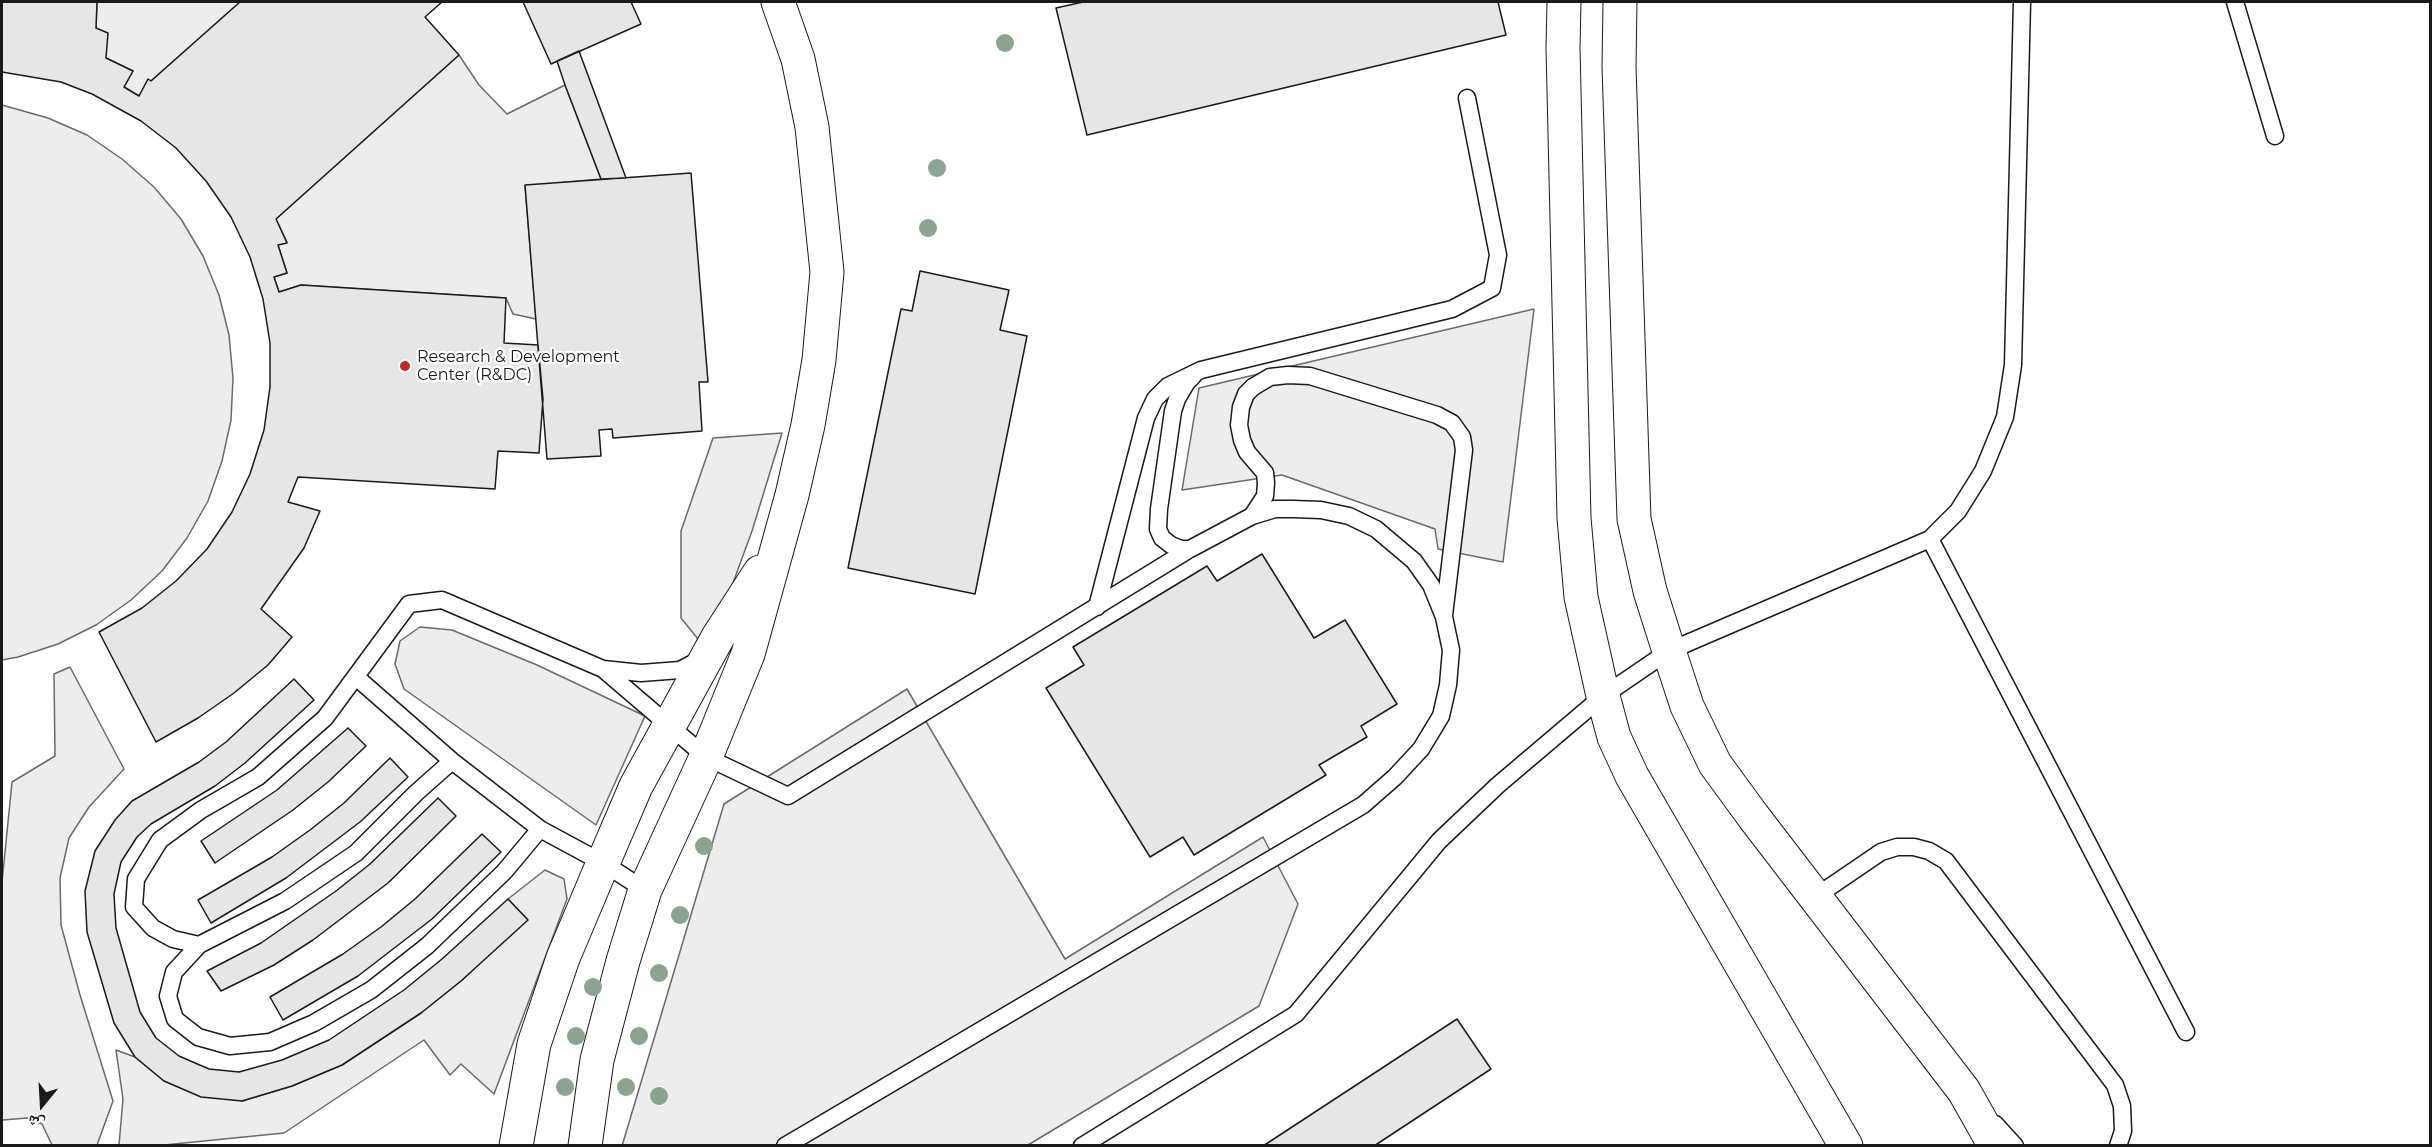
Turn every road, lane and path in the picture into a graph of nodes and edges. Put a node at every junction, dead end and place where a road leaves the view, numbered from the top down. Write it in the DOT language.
graph roads {
  1 [pos="778,2"];
  2 [pos="1564,2"];
  3 [pos="1620,2"];
  4 [pos="2022,2"];
  5 [pos="2235,2"];
  6 [pos="1467,98"];
  7 [pos="2275,136"];
  8 [pos="1201,370"];
  9 [pos="1252,516"];
  10 [pos="1930,539"];
  11 [pos="777,545"];
  12 [pos="1190,549"];
  13 [pos="1097,608"];
  14 [pos="1444,617"];
  15 [pos="1669,651"];
  16 [pos="707,656"];
  17 [pos="603,669"];
  18 [pos="356,677"];
  19 [pos="1603,696"];
  20 [pos="668,726"];
  21 [pos="706,757"];
  22 [pos="453,761"];
  23 [pos="540,829"];
  24 [pos="603,863"];
  25 [pos="645,890"];
  26 [pos="1815,897"];
  27 [pos="199,945"];
  28 [pos="2186,1032"];
  29 [pos="1964,1091"];
  30 [pos="516,1146"];
  31 [pos="585,1146"];
  32 [pos="785,1146"];
  33 [pos="1082,1146"];
  34 [pos="1846,1146"];
  35 [pos="1995,1146"];
  36 [pos="2015,1146"];
  37 [pos="2118,1146"];
  1 -- 11 [label="street"];
  2 -- 19 [label="street"];
  3 -- 15 [label="street"];
  4 -- 10 [label="lane"];
  5 -- 7 [label="lane"];
  6 -- 8 [label="lane"];
  8 -- 12 [label="lane"];
  8 -- 13 [label="lane"];
  9 -- 12 [label="lane"];
  9 -- 14 [label="lane"];
  9 -- 14 [label="lane"];
  10 -- 15 [label="lane"];
  10 -- 28 [label="lane"];
  11 -- 16 [label="street"];
  11 -- 21 [label="street"];
  12 -- 13 [label="lane"];
  13 -- 21 [label="lane"];
  14 -- 32 [label="lane"];
  15 -- 19 [label="lane"];
  15 -- 26 [label="street"];
  16 -- 17 [label="lane"];
  16 -- 20 [label="street"];
  17 -- 18 [label="lane"];
  17 -- 20 [label="lane"];
  18 -- 22 [label="lane"];
  18 -- 27 [label="lane"];
  19 -- 33 [label="lane"];
  19 -- 34 [label="street"];
  20 -- 21 [label="lane"];
  20 -- 24 [label="street"];
  21 -- 25 [label="street"];
  22 -- 23 [label="lane"];
  22 -- 27 [label="lane"];
  23 -- 24 [label="lane"];
  23 -- 27 [label="lane"];
  24 -- 25 [label="lane"];
  24 -- 30 [label="street"];
  25 -- 31 [label="street"];
  26 -- 29 [label="street"];
  26 -- 37 [label="lane"];
  29 -- 35 [label="street"];
  29 -- 36 [label="lane"];
}
